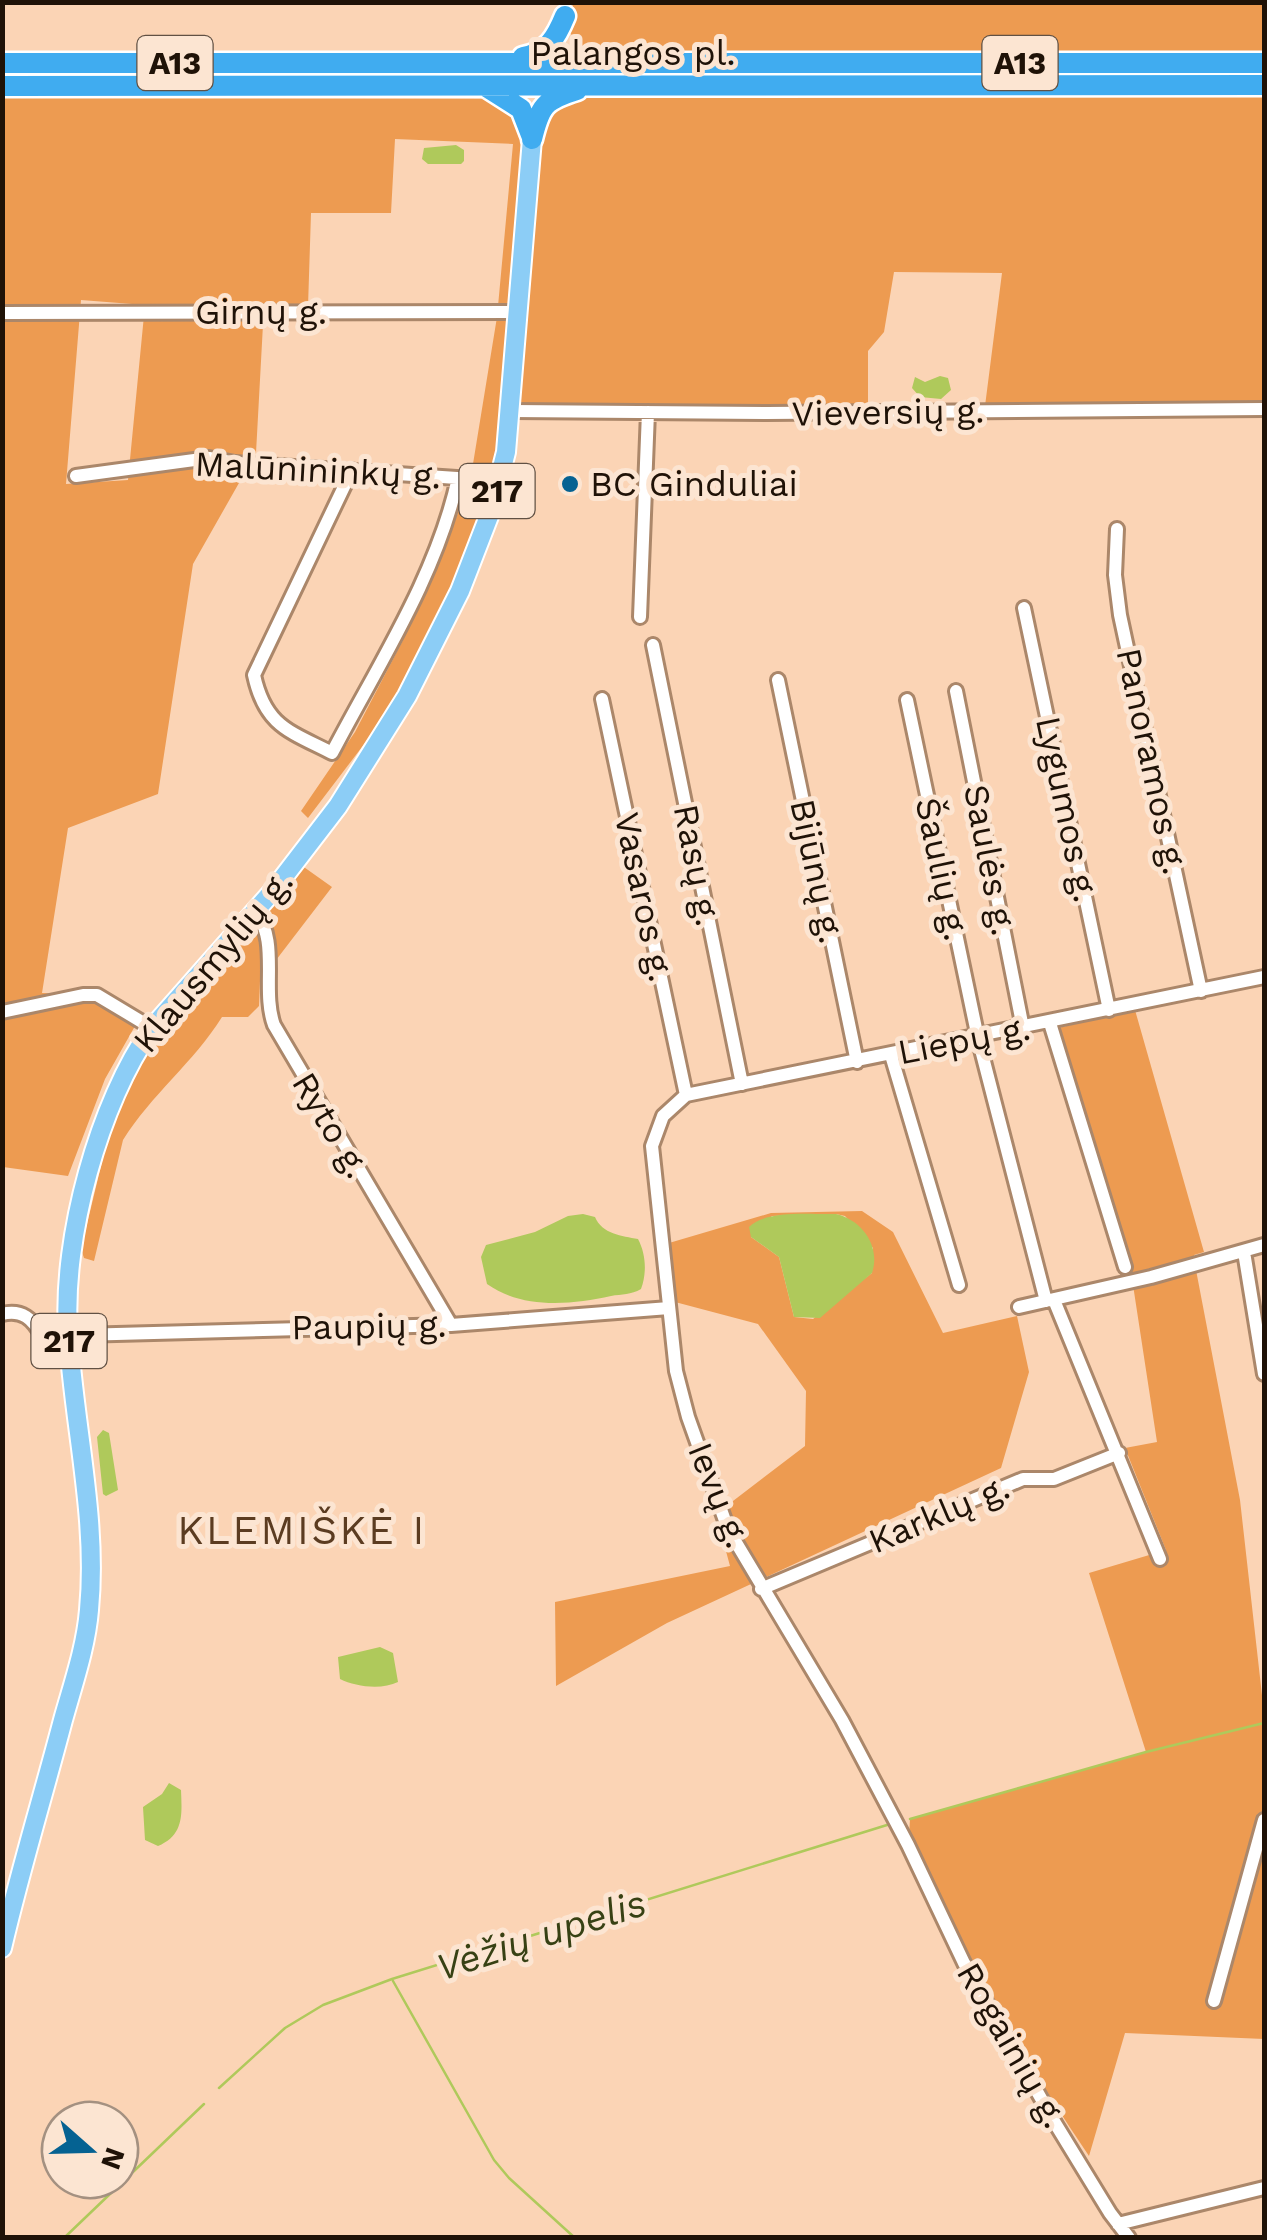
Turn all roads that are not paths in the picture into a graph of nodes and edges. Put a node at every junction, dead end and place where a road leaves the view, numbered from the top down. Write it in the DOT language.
graph roads {
  1 [pos="567,9"];
  2 [pos="2,63"];
  3 [pos="487,63"];
  4 [pos="598,63"];
  5 [pos="1264,64"];
  6 [pos="593,85"];
  7 [pos="1264,85"];
  8 [pos="2,86"];
  9 [pos="483,86"];
  10 [pos="532,139"];
  11 [pos="2,312"];
  12 [pos="519,312"];
  13 [pos="1264,409"];
  14 [pos="512,411"];
  15 [pos="648,412"];
  16 [pos="352,470"];
  17 [pos="76,476"];
  18 [pos="458,478"];
  19 [pos="500,481"];
  20 [pos="1117,529"];
  21 [pos="1024,608"];
  22 [pos="640,616"];
  23 [pos="653,645"];
  24 [pos="778,680"];
  25 [pos="956,691"];
  26 [pos="602,699"];
  27 [pos="907,700"];
  28 [pos="255,912"];
  29 [pos="1264,978"];
  30 [pos="1201,991"];
  31 [pos="1109,1010"];
  32 [pos="2,1012"];
  33 [pos="1050,1023"];
  34 [pos="152,1028"];
  35 [pos="1024,1028"];
  36 [pos="978,1038"];
  37 [pos="891,1055"];
  38 [pos="857,1062"];
  39 [pos="742,1084"];
  40 [pos="686,1094"];
  41 [pos="1264,1245"];
  42 [pos="1244,1252"];
  43 [pos="1125,1268"];
  44 [pos="959,1285"];
  45 [pos="1050,1300"];
  46 [pos="1020,1306"];
  47 [pos="669,1308"];
  48 [pos="2,1314"];
  49 [pos="451,1325"];
  50 [pos="68,1334"];
  51 [pos="1264,1374"];
  52 [pos="1119,1453"];
  53 [pos="1160,1559"];
  54 [pos="762,1588"];
  55 [pos="1264,1820"];
  56 [pos="908,1845"];
  57 [pos="2,1948"];
  58 [pos="1214,2000"];
  59 [pos="1264,2188"];
  60 [pos="1118,2224"];
  61 [pos="1129,2238"];
  1 -- 3 [label="highway"];
  1 -- 4 [label="highway"];
  2 -- 3 [label="highway, Palangos pl. / A13"];
  3 -- 4 [label="highway, Palangos pl. / A13"];
  4 -- 5 [label="highway, Palangos pl. / A13"];
  6 -- 7 [label="highway, Palangos pl. / A13"];
  6 -- 9 [label="highway, Palangos pl. / A13"];
  6 -- 10 [label="highway"];
  8 -- 9 [label="highway, Palangos pl. / A13"];
  9 -- 10 [label="highway"];
  10 -- 12 [label="main road, 217"];
  11 -- 12 [label="street, Girnų g."];
  12 -- 14 [label="main road, 217"];
  13 -- 15 [label="street, Vieversių g."];
  14 -- 15 [label="street, Vieversių g."];
  14 -- 19 [label="main road, 217"];
  15 -- 22 [label="street"];
  16 -- 17 [label="street, Malūnininkų g."];
  16 -- 18 [label="street, Malūnininkų g."];
  16 -- 18 [label="street"];
  18 -- 19 [label="street, Malūnininkų g."];
  19 -- 28 [label="main road, Klausmylių g. / 217"];
  20 -- 30 [label="street, Panoramos g."];
  21 -- 31 [label="street, Lygumos g."];
  23 -- 39 [label="street, Rasų g."];
  24 -- 38 [label="street, Bijūnų g."];
  25 -- 35 [label="street, Saulės g."];
  26 -- 40 [label="street, Vasaros g."];
  27 -- 36 [label="street, Šaulių g."];
  28 -- 34 [label="main road, Klausmylių g. / 217"];
  28 -- 49 [label="street, Ryto g."];
  29 -- 30 [label="street, Liepų g."];
  30 -- 31 [label="street, Liepų g."];
  31 -- 33 [label="street, Liepų g."];
  32 -- 34 [label="street"];
  33 -- 35 [label="street, Liepų g."];
  33 -- 43 [label="street"];
  34 -- 50 [label="main road, Klausmylių g. / 217"];
  35 -- 36 [label="street, Liepų g."];
  36 -- 37 [label="street, Liepų g."];
  36 -- 45 [label="street, Šaulių g."];
  37 -- 38 [label="street, Liepų g."];
  37 -- 44 [label="street"];
  38 -- 39 [label="street, Liepų g."];
  39 -- 40 [label="street, Liepų g."];
  40 -- 47 [label="street, Ievų g."];
  41 -- 42 [label="street"];
  42 -- 45 [label="street"];
  42 -- 51 [label="street"];
  45 -- 46 [label="street"];
  45 -- 52 [label="street, Šaulių g."];
  47 -- 49 [label="street, Paupių g."];
  47 -- 54 [label="street, Ievų g."];
  48 -- 50 [label="street"];
  49 -- 50 [label="street, Paupių g."];
  50 -- 57 [label="main road, Klausmylių g. / 217"];
  52 -- 53 [label="street, Šaulių g."];
  52 -- 54 [label="street, Karklų g."];
  54 -- 56 [label="street, Ievų g."];
  55 -- 58 [label="street"];
  56 -- 60 [label="street, Rogainių g."];
  59 -- 60 [label="street"];
  60 -- 61 [label="street, Rogainių g."];
}
